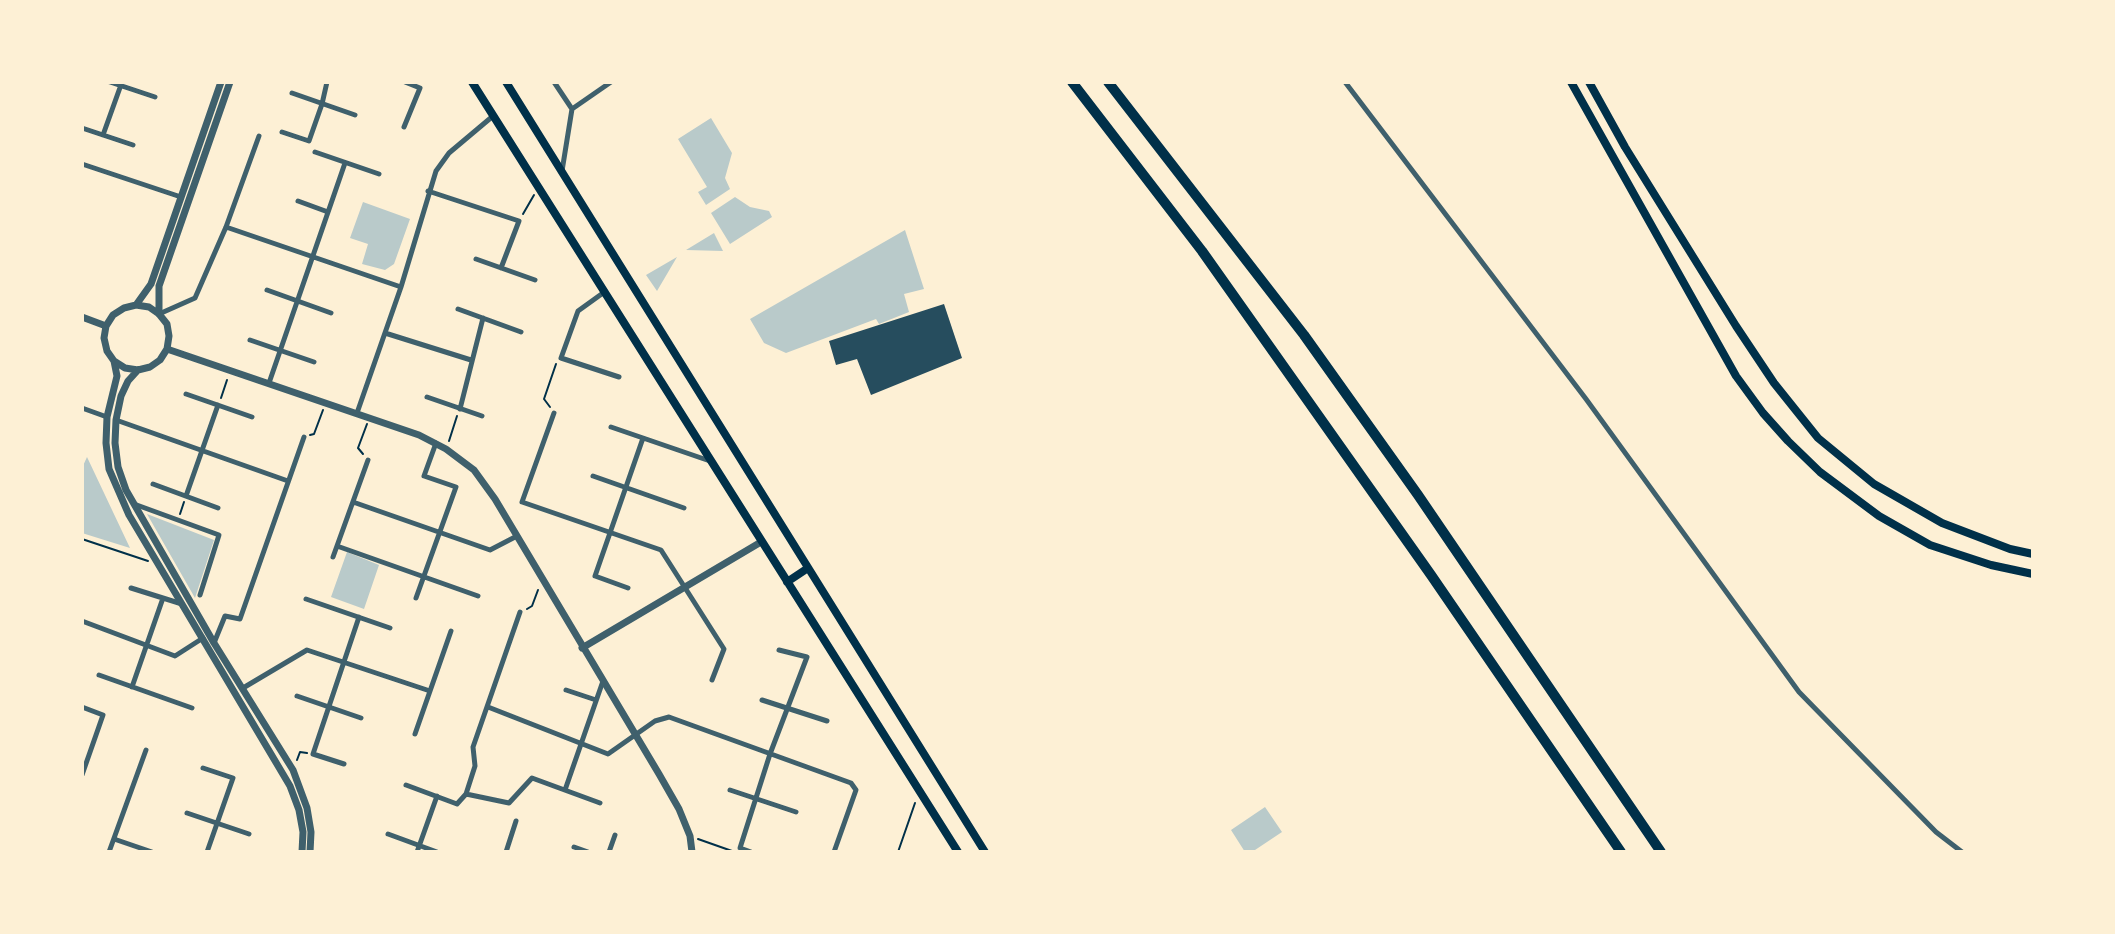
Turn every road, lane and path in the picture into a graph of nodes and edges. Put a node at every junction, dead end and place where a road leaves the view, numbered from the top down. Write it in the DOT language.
graph roads {
  1 [pos="110,82"];
  2 [pos="221,82"];
  3 [pos="230,82"];
  4 [pos="327,82"];
  5 [pos="405,82"];
  6 [pos="472,82"];
  7 [pos="506,82"];
  8 [pos="554,82"];
  9 [pos="611,82"];
  10 [pos="1072,82"];
  11 [pos="1108,82"];
  12 [pos="1345,82"];
  13 [pos="1571,82"];
  14 [pos="1590,82"];
  15 [pos="121,84"];
  16 [pos="292,93"];
  17 [pos="155,97"];
  18 [pos="323,104"];
  19 [pos="572,109"];
  20 [pos="355,115"];
  21 [pos="493,116"];
  22 [pos="404,127"];
  23 [pos="82,128"];
  24 [pos="282,132"];
  25 [pos="103,135"];
  26 [pos="259,136"];
  27 [pos="133,145"];
  28 [pos="315,152"];
  29 [pos="345,163"];
  30 [pos="82,164"];
  31 [pos="562,172"];
  32 [pos="379,174"];
  33 [pos="538,189"];
  34 [pos="428,191"];
  35 [pos="185,199"];
  36 [pos="298,201"];
  37 [pos="328,212"];
  38 [pos="519,221"];
  39 [pos="226,227"];
  40 [pos="313,256"];
  41 [pos="476,259"];
  42 [pos="500,268"];
  43 [pos="536,280"];
  44 [pos="401,287"];
  45 [pos="267,290"];
  46 [pos="603,293"];
  47 [pos="297,301"];
  48 [pos="136,305"];
  49 [pos="458,309"];
  50 [pos="331,313"];
  51 [pos="159,314"];
  52 [pos="82,317"];
  53 [pos="483,318"];
  54 [pos="106,326"];
  55 [pos="521,332"];
  56 [pos="385,333"];
  57 [pos="250,340"];
  58 [pos="167,349"];
  59 [pos="280,350"];
  60 [pos="561,358"];
  61 [pos="471,360"];
  62 [pos="114,361"];
  63 [pos="314,362"];
  64 [pos="138,370"];
  65 [pos="230,370"];
  66 [pos="619,377"];
  67 [pos="269,383"];
  68 [pos="186,394"];
  69 [pos="427,397"];
  70 [pos="326,403"];
  71 [pos="218,405"];
  72 [pos="82,408"];
  73 [pos="460,409"];
  74 [pos="357,413"];
  75 [pos="554,413"];
  76 [pos="482,416"];
  77 [pos="107,417"];
  78 [pos="252,417"];
  79 [pos="369,417"];
  80 [pos="116,420"];
  81 [pos="611,427"];
  82 [pos="304,438"];
  83 [pos="643,438"];
  84 [pos="436,443"];
  85 [pos="446,449"];
  86 [pos="202,451"];
  87 [pos="368,460"];
  88 [pos="710,461"];
  89 [pos="593,475"];
  90 [pos="288,481"];
  91 [pos="153,484"];
  92 [pos="626,487"];
  93 [pos="186,496"];
  94 [pos="354,502"];
  95 [pos="131,503"];
  96 [pos="218,508"];
  97 [pos="684,508"];
  98 [pos="178,521"];
  99 [pos="440,532"];
  100 [pos="611,533"];
  101 [pos="517,536"];
  102 [pos="82,540"];
  103 [pos="761,542"];
  104 [pos="337,547"];
  105 [pos="2033,554"];
  106 [pos="334,557"];
  107 [pos="159,565"];
  108 [pos="808,568"];
  109 [pos="2033,574"];
  110 [pos="424,577"];
  111 [pos="542,580"];
  112 [pos="787,582"];
  113 [pos="684,587"];
  114 [pos="131,588"];
  115 [pos="628,588"];
  116 [pos="200,595"];
  117 [pos="478,596"];
  118 [pos="163,598"];
  119 [pos="306,598"];
  120 [pos="416,598"];
  121 [pos="183,604"];
  122 [pos="520,612"];
  123 [pos="359,617"];
  124 [pos="82,621"];
  125 [pos="390,628"];
  126 [pos="451,631"];
  127 [pos="203,638"];
  128 [pos="214,643"];
  129 [pos="147,645"];
  130 [pos="582,648"];
  131 [pos="779,650"];
  132 [pos="344,663"];
  133 [pos="99,675"];
  134 [pos="712,680"];
  135 [pos="603,681"];
  136 [pos="132,687"];
  137 [pos="243,688"];
  138 [pos="566,690"];
  139 [pos="430,691"];
  140 [pos="297,696"];
  141 [pos="596,700"];
  142 [pos="762,700"];
  143 [pos="82,707"];
  144 [pos="329,707"];
  145 [pos="488,707"];
  146 [pos="192,709"];
  147 [pos="788,709"];
  148 [pos="360,718"];
  149 [pos="827,722"];
  150 [pos="415,734"];
  151 [pos="635,734"];
  152 [pos="581,745"];
  153 [pos="146,750"];
  154 [pos="313,754"];
  155 [pos="770,754"];
  156 [pos="344,764"];
  157 [pos="203,768"];
  158 [pos="293,770"];
  159 [pos="82,775"];
  160 [pos="406,785"];
  161 [pos="565,790"];
  162 [pos="730,790"];
  163 [pos="919,792"];
  164 [pos="466,794"];
  165 [pos="437,796"];
  166 [pos="755,799"];
  167 [pos="600,803"];
  168 [pos="796,812"];
  169 [pos="187,813"];
  170 [pos="516,821"];
  171 [pos="217,823"];
  172 [pos="249,834"];
  173 [pos="388,834"];
  174 [pos="615,835"];
  175 [pos="690,836"];
  176 [pos="114,839"];
  177 [pos="574,847"];
  178 [pos="418,848"];
  179 [pos="737,850"];
  180 [pos="109,852"];
  181 [pos="152,852"];
  182 [pos="207,852"];
  183 [pos="302,852"];
  184 [pos="310,852"];
  185 [pos="438,852"];
  186 [pos="506,852"];
  187 [pos="588,852"];
  188 [pos="609,852"];
  189 [pos="692,852"];
  190 [pos="751,852"];
  191 [pos="834,852"];
  192 [pos="898,852"];
  193 [pos="958,852"];
  194 [pos="985,852"];
  195 [pos="1621,852"];
  196 [pos="1661,852"];
  197 [pos="1962,852"];
  1 -- 15 [label="street"];
  2 -- 35 [label="street"];
  3 -- 35 [label="street"];
  4 -- 18 [label="street"];
  5 -- 22 [label="street"];
  6 -- 21 [label="main road"];
  7 -- 31 [label="main road"];
  8 -- 19 [label="street"];
  9 -- 19 [label="street"];
  10 -- 195 [label="highway"];
  11 -- 196 [label="highway"];
  12 -- 197 [label="street"];
  13 -- 109 [label="main road"];
  14 -- 105 [label="main road"];
  15 -- 17 [label="street"];
  15 -- 25 [label="street"];
  16 -- 18 [label="street"];
  18 -- 20 [label="street"];
  18 -- 24 [label="street"];
  19 -- 31 [label="street"];
  21 -- 33 [label="main road"];
  21 -- 34 [label="street"];
  23 -- 25 [label="street"];
  25 -- 27 [label="street"];
  26 -- 39 [label="street"];
  28 -- 29 [label="street"];
  29 -- 32 [label="street"];
  29 -- 37 [label="street"];
  30 -- 35 [label="street"];
  31 -- 108 [label="main road"];
  33 -- 38 [label="path"];
  33 -- 46 [label="main road"];
  34 -- 38 [label="street"];
  34 -- 44 [label="street"];
  35 -- 48 [label="street"];
  35 -- 51 [label="street"];
  36 -- 37 [label="street"];
  37 -- 40 [label="street"];
  38 -- 42 [label="street"];
  39 -- 40 [label="street"];
  39 -- 51 [label="street"];
  40 -- 44 [label="street"];
  40 -- 47 [label="street"];
  41 -- 42 [label="street"];
  42 -- 43 [label="street"];
  44 -- 56 [label="street"];
  45 -- 47 [label="street"];
  46 -- 60 [label="street"];
  46 -- 88 [label="main road"];
  47 -- 50 [label="street"];
  47 -- 59 [label="street"];
  48 -- 51 [label="street"];
  48 -- 54 [label="street"];
  49 -- 53 [label="street"];
  51 -- 58 [label="street"];
  52 -- 54 [label="street"];
  53 -- 55 [label="street"];
  53 -- 61 [label="street"];
  54 -- 62 [label="street"];
  56 -- 61 [label="street"];
  56 -- 74 [label="street"];
  57 -- 59 [label="street"];
  58 -- 64 [label="street"];
  58 -- 65 [label="street"];
  59 -- 63 [label="street"];
  59 -- 67 [label="street"];
  60 -- 66 [label="street"];
  60 -- 75 [label="path"];
  61 -- 73 [label="street"];
  62 -- 64 [label="street"];
  62 -- 77 [label="street"];
  64 -- 80 [label="street"];
  65 -- 67 [label="street"];
  65 -- 71 [label="path"];
  67 -- 70 [label="street"];
  68 -- 71 [label="street"];
  69 -- 73 [label="street"];
  70 -- 74 [label="street"];
  70 -- 82 [label="path"];
  71 -- 78 [label="street"];
  71 -- 86 [label="street"];
  72 -- 77 [label="street"];
  73 -- 76 [label="street"];
  73 -- 85 [label="path"];
  74 -- 79 [label="street"];
  75 -- 100 [label="street"];
  77 -- 107 [label="street"];
  79 -- 84 [label="street"];
  79 -- 87 [label="path"];
  80 -- 86 [label="street"];
  80 -- 95 [label="street"];
  81 -- 83 [label="street"];
  82 -- 90 [label="street"];
  83 -- 88 [label="street"];
  83 -- 92 [label="street"];
  84 -- 85 [label="street"];
  84 -- 99 [label="street"];
  85 -- 101 [label="street"];
  86 -- 90 [label="street"];
  86 -- 93 [label="street"];
  87 -- 94 [label="street"];
  88 -- 103 [label="main road"];
  89 -- 92 [label="street"];
  90 -- 128 [label="street"];
  91 -- 93 [label="street"];
  92 -- 97 [label="street"];
  92 -- 100 [label="street"];
  93 -- 96 [label="street"];
  93 -- 98 [label="path"];
  94 -- 99 [label="street"];
  94 -- 104 [label="street"];
  95 -- 98 [label="street"];
  95 -- 128 [label="street"];
  98 -- 116 [label="street"];
  99 -- 101 [label="street"];
  99 -- 110 [label="street"];
  100 -- 113 [label="street"];
  100 -- 115 [label="street"];
  101 -- 111 [label="street"];
  102 -- 107 [label="path"];
  103 -- 112 [label="main road"];
  103 -- 113 [label="street"];
  104 -- 106 [label="street"];
  104 -- 110 [label="street"];
  107 -- 121 [label="street"];
  108 -- 112 [label="main road"];
  108 -- 194 [label="main road"];
  110 -- 117 [label="street"];
  110 -- 120 [label="street"];
  111 -- 122 [label="path"];
  111 -- 130 [label="street"];
  112 -- 163 [label="main road"];
  113 -- 130 [label="street"];
  113 -- 134 [label="street"];
  114 -- 118 [label="street"];
  118 -- 121 [label="street"];
  118 -- 129 [label="street"];
  119 -- 123 [label="street"];
  121 -- 127 [label="street"];
  122 -- 145 [label="street"];
  123 -- 125 [label="street"];
  123 -- 132 [label="street"];
  124 -- 129 [label="street"];
  126 -- 139 [label="street"];
  127 -- 129 [label="street"];
  127 -- 183 [label="street"];
  128 -- 137 [label="street"];
  129 -- 136 [label="street"];
  130 -- 135 [label="street"];
  131 -- 147 [label="street"];
  132 -- 137 [label="street"];
  132 -- 139 [label="street"];
  132 -- 144 [label="street"];
  133 -- 136 [label="street"];
  135 -- 141 [label="street"];
  135 -- 151 [label="street"];
  136 -- 146 [label="street"];
  137 -- 158 [label="street"];
  138 -- 141 [label="street"];
  139 -- 150 [label="street"];
  140 -- 144 [label="street"];
  141 -- 152 [label="street"];
  142 -- 147 [label="street"];
  143 -- 159 [label="street"];
  144 -- 148 [label="street"];
  144 -- 154 [label="street"];
  145 -- 152 [label="street"];
  145 -- 164 [label="street"];
  147 -- 149 [label="street"];
  147 -- 155 [label="street"];
  151 -- 152 [label="street"];
  151 -- 155 [label="street"];
  151 -- 175 [label="street"];
  152 -- 161 [label="street"];
  153 -- 176 [label="street"];
  154 -- 156 [label="street"];
  154 -- 158 [label="path"];
  155 -- 166 [label="street"];
  155 -- 191 [label="street"];
  157 -- 171 [label="street"];
  158 -- 184 [label="street"];
  160 -- 165 [label="street"];
  161 -- 164 [label="street"];
  161 -- 167 [label="street"];
  162 -- 166 [label="street"];
  163 -- 192 [label="path"];
  163 -- 193 [label="main road"];
  164 -- 165 [label="street"];
  165 -- 178 [label="street"];
  166 -- 168 [label="street"];
  166 -- 179 [label="street"];
  169 -- 171 [label="street"];
  170 -- 186 [label="street"];
  171 -- 172 [label="street"];
  171 -- 182 [label="street"];
  173 -- 178 [label="street"];
  174 -- 188 [label="street"];
  175 -- 179 [label="path"];
  175 -- 189 [label="street"];
  176 -- 180 [label="street"];
  176 -- 181 [label="street"];
  177 -- 187 [label="street"];
  178 -- 185 [label="street"];
  179 -- 190 [label="street"];
}
